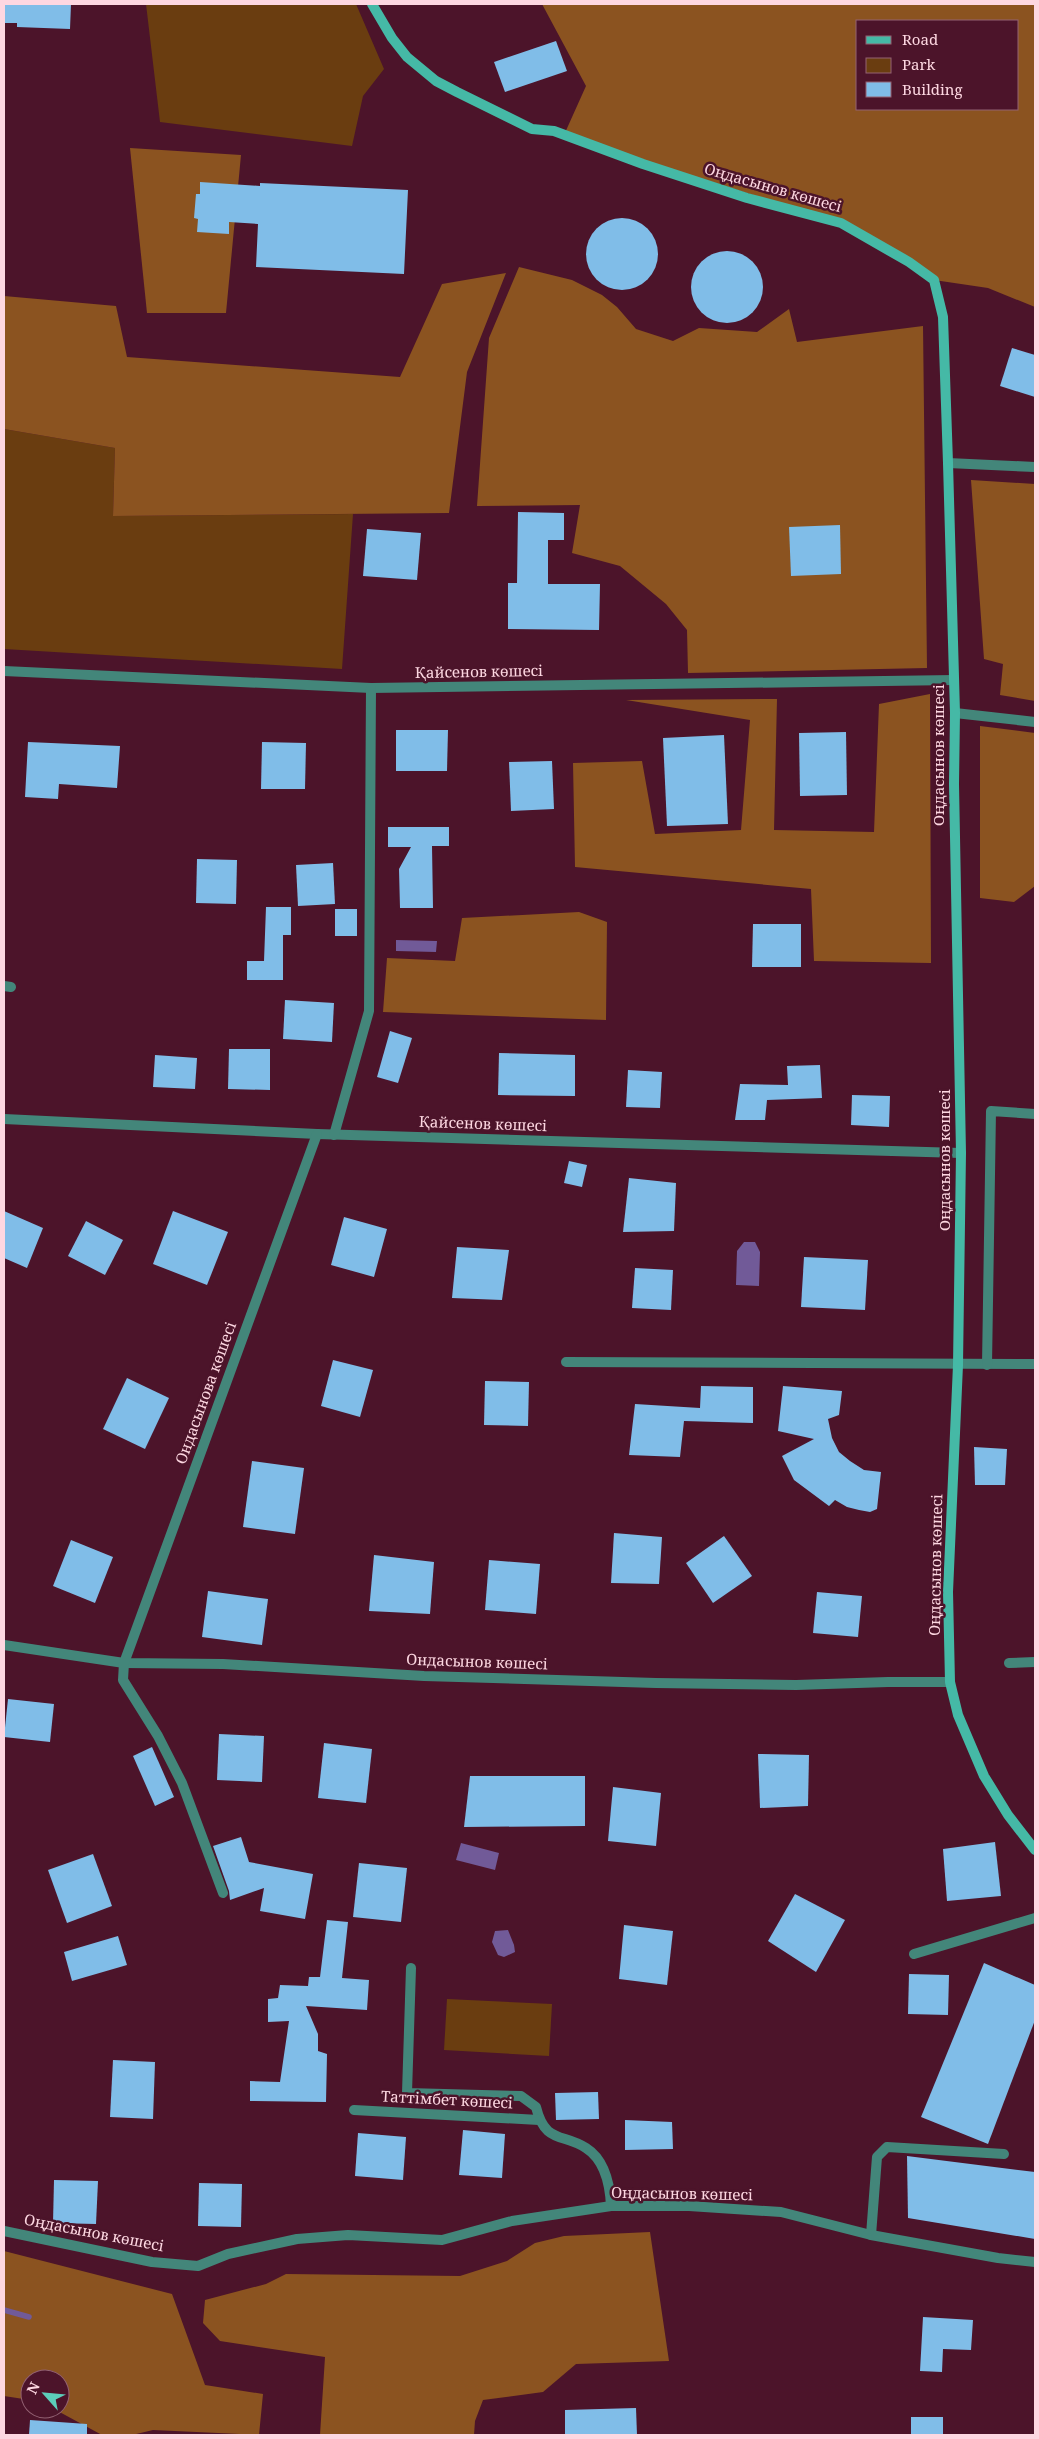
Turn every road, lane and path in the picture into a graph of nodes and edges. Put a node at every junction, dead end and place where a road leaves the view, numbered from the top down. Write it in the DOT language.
graph roads {
  1 [pos="372,4"];
  2 [pos="948,463"];
  3 [pos="1035,467"];
  4 [pos="4,671"];
  5 [pos="954,680"];
  6 [pos="371,688"];
  7 [pos="955,713"];
  8 [pos="1035,722"];
  9 [pos="1035,1114"];
  10 [pos="4,1118"];
  11 [pos="317,1134"];
  12 [pos="334,1135"];
  13 [pos="961,1153"];
  14 [pos="566,1362"];
  15 [pos="1035,1364"];
  16 [pos="958,1365"];
  17 [pos="988,1365"];
  18 [pos="4,1645"];
  19 [pos="1035,1662"];
  20 [pos="124,1663"];
  21 [pos="1009,1663"];
  22 [pos="950,1682"];
  23 [pos="1035,1850"];
  24 [pos="223,1894"];
  25 [pos="1035,1918"];
  26 [pos="914,1954"];
  27 [pos="411,1968"];
  28 [pos="354,2110"];
  29 [pos="539,2120"];
  30 [pos="1004,2154"];
  31 [pos="611,2206"];
  32 [pos="4,2231"];
  33 [pos="871,2235"];
  34 [pos="1035,2262"];
  1 -- 2 [label="street, Оңдасынов көшесі"];
  2 -- 3 [label="street"];
  2 -- 5 [label="street, Оңдасынов көшесі"];
  4 -- 6 [label="street, Қайсенов көшесі"];
  5 -- 6 [label="street, Қайсенов көшесі"];
  5 -- 7 [label="street, Оңдасынов көшесі"];
  6 -- 12 [label="street"];
  7 -- 8 [label="street"];
  7 -- 13 [label="street, Оңдасынов көшесі"];
  9 -- 17 [label="street"];
  10 -- 11 [label="street, Қайсенов көшесі"];
  11 -- 12 [label="street, Қайсенов көшесі"];
  11 -- 20 [label="street, Ондасынова көшесі"];
  12 -- 13 [label="street, Қайсенов көшесі"];
  13 -- 16 [label="street, Оңдасынов көшесі"];
  14 -- 16 [label="street"];
  15 -- 17 [label="street"];
  16 -- 17 [label="street"];
  16 -- 22 [label="street, Оңдасынов көшесі"];
  18 -- 20 [label="street, Ондасынов көшесі"];
  19 -- 21 [label="street"];
  20 -- 22 [label="street, Ондасынов көшесі"];
  20 -- 24 [label="street"];
  22 -- 23 [label="street, Оңдасынов көшесі"];
  25 -- 26 [label="street"];
  27 -- 29 [label="street"];
  28 -- 29 [label="street, Таттімбет көшесі"];
  29 -- 31 [label="street"];
  30 -- 33 [label="street"];
  31 -- 32 [label="street, Оңдасынов көшесі"];
  31 -- 33 [label="street, Оңдасынов көшесі"];
  33 -- 34 [label="street, Оңдасынов көшесі"];
}
